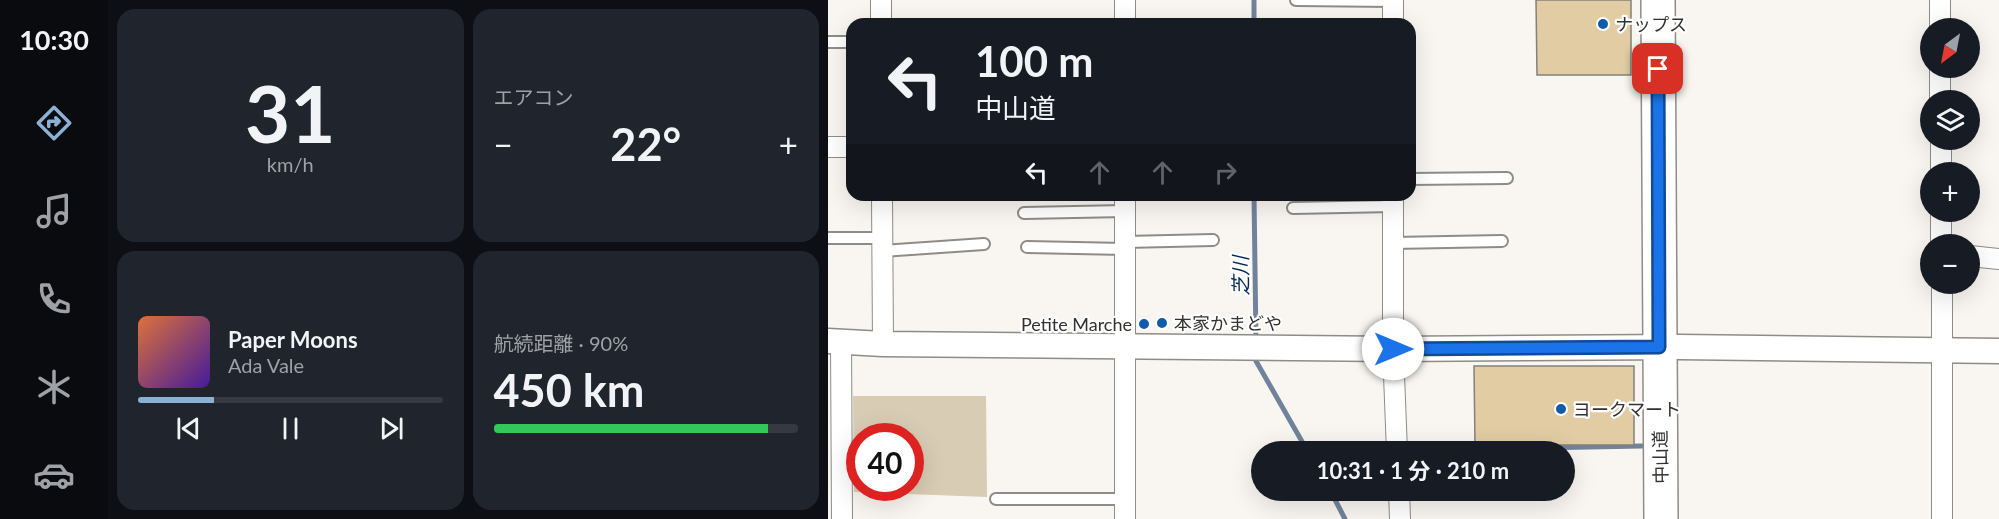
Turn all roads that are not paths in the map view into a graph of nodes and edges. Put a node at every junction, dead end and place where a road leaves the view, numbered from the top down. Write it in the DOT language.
graph roads {
  1 [pos="881,0"];
  2 [pos="1125,0"];
  3 [pos="1296,0"];
  4 [pos="1658,0"];
  5 [pos="1678,0"];
  6 [pos="1940,0"];
  7 [pos="1393,1"];
  8 [pos="881,18"];
  9 [pos="1125,18"];
  10 [pos="1393,18"];
  11 [pos="1940,18"];
  12 [pos="828,42"];
  13 [pos="846,42"];
  14 [pos="828,147"];
  15 [pos="846,147"];
  16 [pos="1416,178"];
  17 [pos="1507,178"];
  18 [pos="882,201"];
  19 [pos="1393,201"];
  20 [pos="1125,203"];
  21 [pos="1293,208"];
  22 [pos="1024,213"];
  23 [pos="828,238"];
  24 [pos="1213,240"];
  25 [pos="1503,241"];
  26 [pos="1393,243"];
  27 [pos="882,244"];
  28 [pos="984,244"];
  29 [pos="1125,245"];
  30 [pos="1027,247"];
  31 [pos="1980,256"];
  32 [pos="1999,259"];
  33 [pos="1941,294"];
  34 [pos="835,341"];
  35 [pos="883,344"];
  36 [pos="1126,346"];
  37 [pos="1669,347"];
  38 [pos="1393,349"];
  39 [pos="1942,350"];
  40 [pos="1999,351"];
  41 [pos="1397,441"];
  42 [pos="835,454"];
  43 [pos="996,499"];
  44 [pos="1399,501"];
  45 [pos="1125,509"];
  46 [pos="842,519"];
  47 [pos="1400,519"];
  48 [pos="1661,519"];
  49 [pos="1680,519"];
  50 [pos="1942,519"];
  1 -- 8 [label="street"];
  2 -- 9 [label="street"];
  3 -- 7 [label="lane"];
  4 -- 37 [label="highway, 中山道"];
  5 -- 37 [label="highway, 中山道"];
  6 -- 11 [label="street"];
  7 -- 10 [label="street"];
  12 -- 13 [label="lane"];
  14 -- 15 [label="street"];
  16 -- 17 [label="lane"];
  18 -- 27 [label="street"];
  19 -- 21 [label="lane"];
  19 -- 26 [label="street"];
  20 -- 22 [label="lane"];
  20 -- 29 [label="street"];
  23 -- 27 [label="lane"];
  24 -- 29 [label="lane"];
  25 -- 26 [label="lane"];
  26 -- 38 [label="street"];
  27 -- 28 [label="lane"];
  27 -- 35 [label="street"];
  29 -- 30 [label="lane"];
  29 -- 36 [label="street"];
  31 -- 32 [label="street"];
  33 -- 39 [label="street"];
  34 -- 35 [label="street"];
  34 -- 42 [label="street"];
  35 -- 36 [label="street"];
  36 -- 38 [label="street"];
  36 -- 45 [label="street"];
  37 -- 38 [label="street"];
  37 -- 39 [label="street"];
  37 -- 48 [label="highway, 中山道"];
  37 -- 49 [label="highway, 中山道"];
  38 -- 41 [label="street"];
  39 -- 40 [label="street"];
  39 -- 50 [label="street"];
  42 -- 46 [label="street"];
  43 -- 45 [label="lane"];
  44 -- 47 [label="street"];
}
